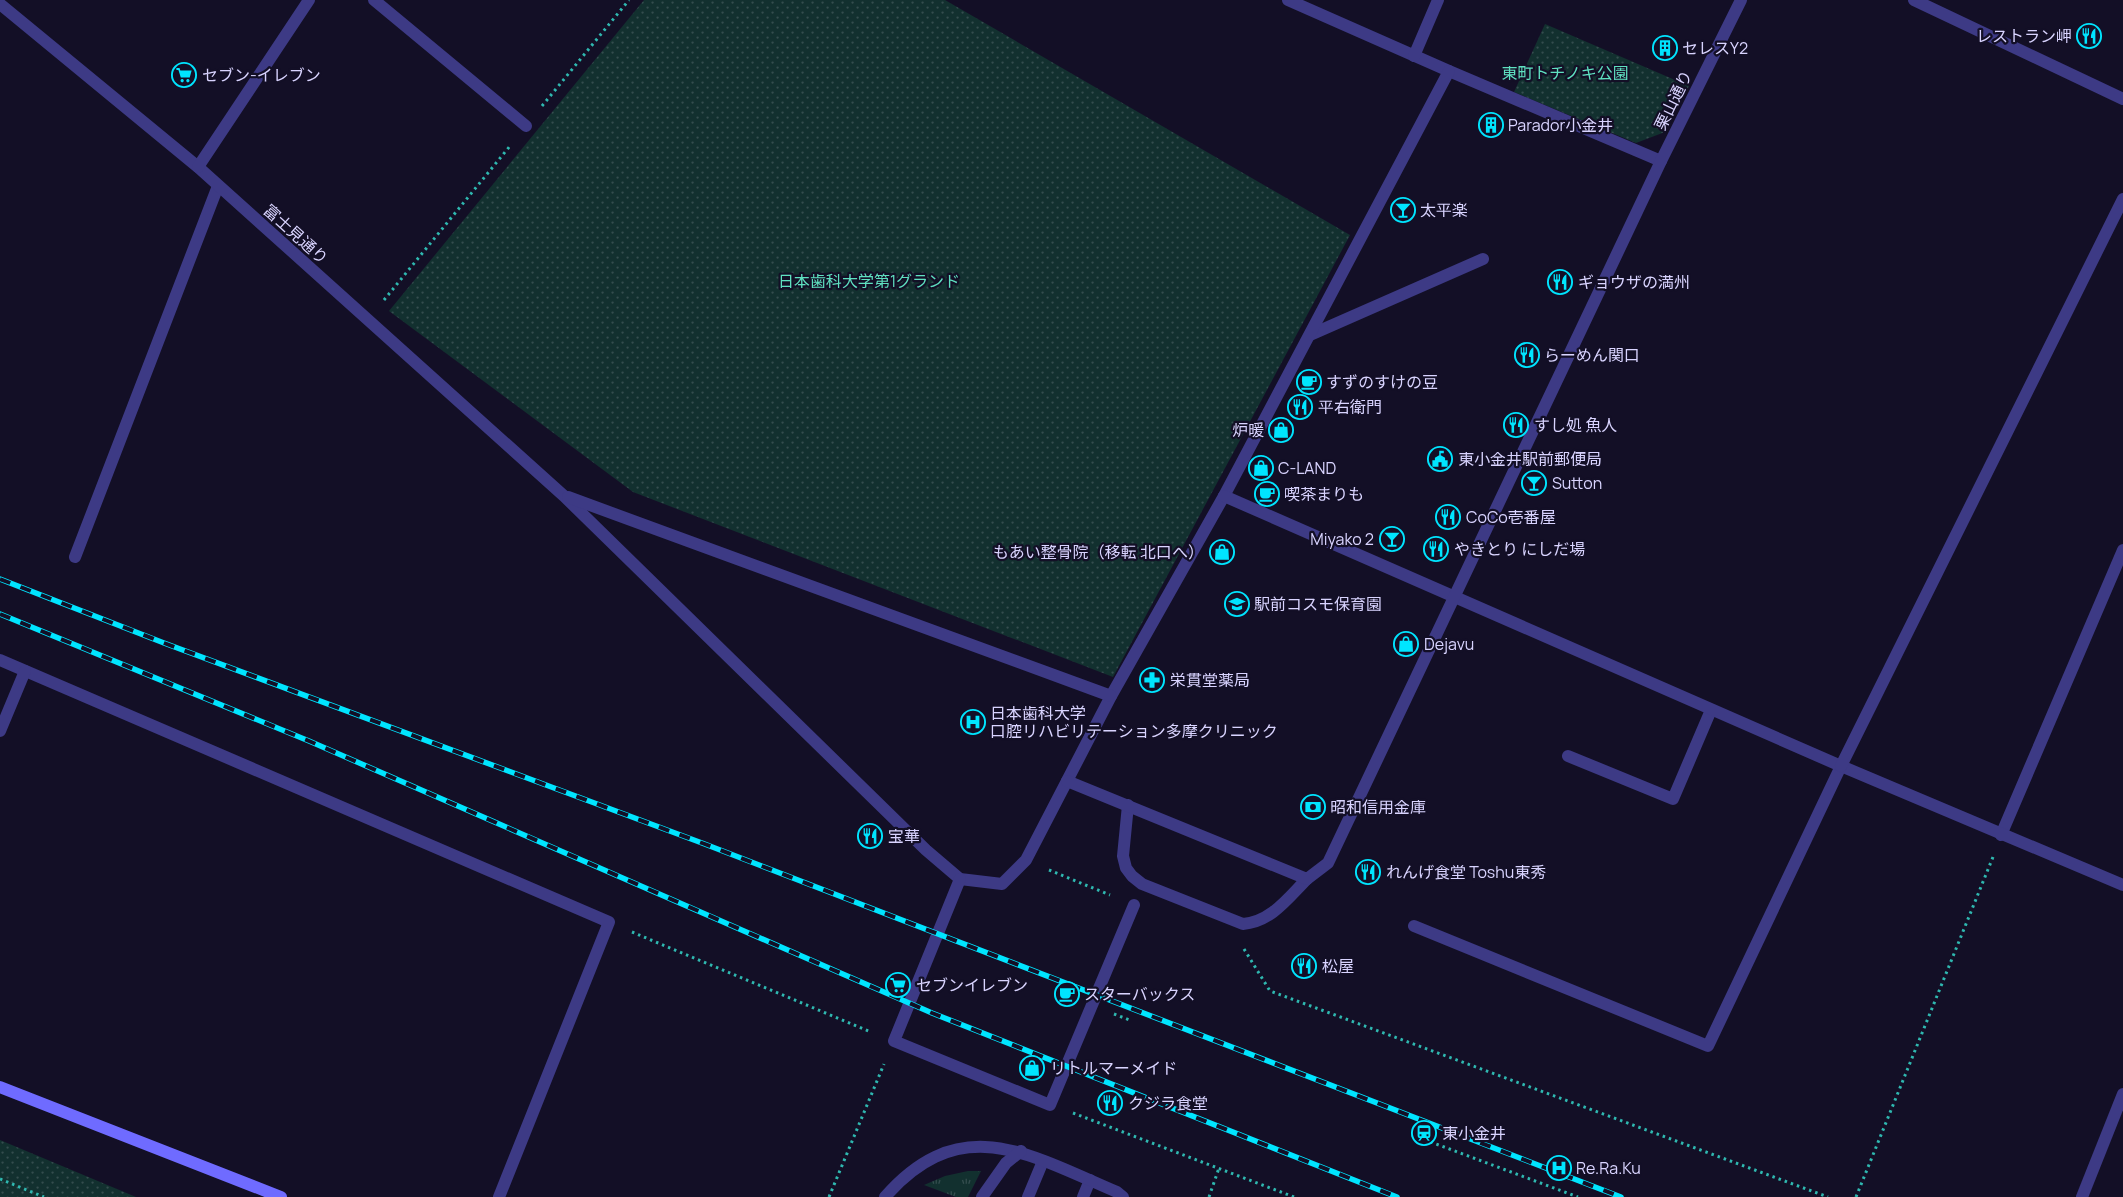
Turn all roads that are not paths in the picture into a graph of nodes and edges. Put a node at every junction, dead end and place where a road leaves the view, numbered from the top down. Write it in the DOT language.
graph roads {
  1 [pos="309,0"];
  2 [pos="374,0"];
  3 [pos="1288,0"];
  4 [pos="1438,0"];
  5 [pos="1741,0"];
  6 [pos="1914,0"];
  7 [pos="0,4"];
  8 [pos="1414,56"];
  9 [pos="1449,71"];
  10 [pos="2123,99"];
  11 [pos="526,126"];
  12 [pos="1661,161"];
  13 [pos="198,167"];
  14 [pos="218,186"];
  15 [pos="2123,199"];
  16 [pos="1483,260"];
  17 [pos="1310,335"];
  18 [pos="564,496"];
  19 [pos="1224,496"];
  20 [pos="2123,550"];
  21 [pos="76,557"];
  22 [pos="1455,597"];
  23 [pos="0,660"];
  24 [pos="24,671"];
  25 [pos="1110,696"];
  26 [pos="1711,710"];
  27 [pos="0,731"];
  28 [pos="1568,756"];
  29 [pos="1841,766"];
  30 [pos="1067,781"];
  31 [pos="1128,805"];
  32 [pos="2001,835"];
  33 [pos="960,879"];
  34 [pos="1307,879"];
  35 [pos="2123,885"];
  36 [pos="1134,905"];
  37 [pos="1414,926"];
  38 [pos="0,1087"];
  39 [pos="2123,1094"];
  40 [pos="1021,1151"];
  41 [pos="1043,1161"];
  42 [pos="1090,1180"];
  43 [pos="281,1197"];
  44 [pos="500,1197"];
  45 [pos="885,1197"];
  46 [pos="982,1197"];
  47 [pos="1028,1197"];
  48 [pos="1083,1197"];
  49 [pos="1124,1197"];
  50 [pos="2082,1197"];
  1 -- 13 [label="street"];
  2 -- 11 [label="street"];
  3 -- 8 [label="street"];
  4 -- 8 [label="street"];
  5 -- 12 [label="street, 栗山通り"];
  6 -- 10 [label="street"];
  7 -- 13 [label="street, 富士見通り"];
  8 -- 9 [label="street"];
  9 -- 12 [label="street"];
  9 -- 17 [label="street"];
  12 -- 22 [label="street, 栗山通り"];
  13 -- 14 [label="street, 富士見通り"];
  14 -- 18 [label="street, 富士見通り"];
  14 -- 21 [label="street"];
  15 -- 29 [label="street"];
  16 -- 17 [label="street"];
  17 -- 19 [label="street"];
  18 -- 25 [label="street"];
  18 -- 33 [label="street, 富士見通り"];
  19 -- 22 [label="street"];
  19 -- 25 [label="street"];
  20 -- 32 [label="street"];
  22 -- 26 [label="street"];
  22 -- 34 [label="street, 栗山通り"];
  23 -- 24 [label="street"];
  24 -- 27 [label="street"];
  24 -- 44 [label="street"];
  25 -- 30 [label="street"];
  26 -- 28 [label="street"];
  26 -- 29 [label="street"];
  29 -- 32 [label="street"];
  29 -- 37 [label="street"];
  30 -- 31 [label="street"];
  30 -- 33 [label="street"];
  31 -- 34 [label="street"];
  31 -- 34 [label="street, 栗山通り"];
  32 -- 35 [label="street"];
  33 -- 36 [label="street"];
  38 -- 43 [label="street"];
  39 -- 50 [label="street"];
  40 -- 41 [label="street"];
  40 -- 45 [label="street"];
  40 -- 46 [label="street"];
  41 -- 42 [label="street"];
  41 -- 47 [label="street"];
  42 -- 48 [label="street"];
  42 -- 49 [label="street"];
}
